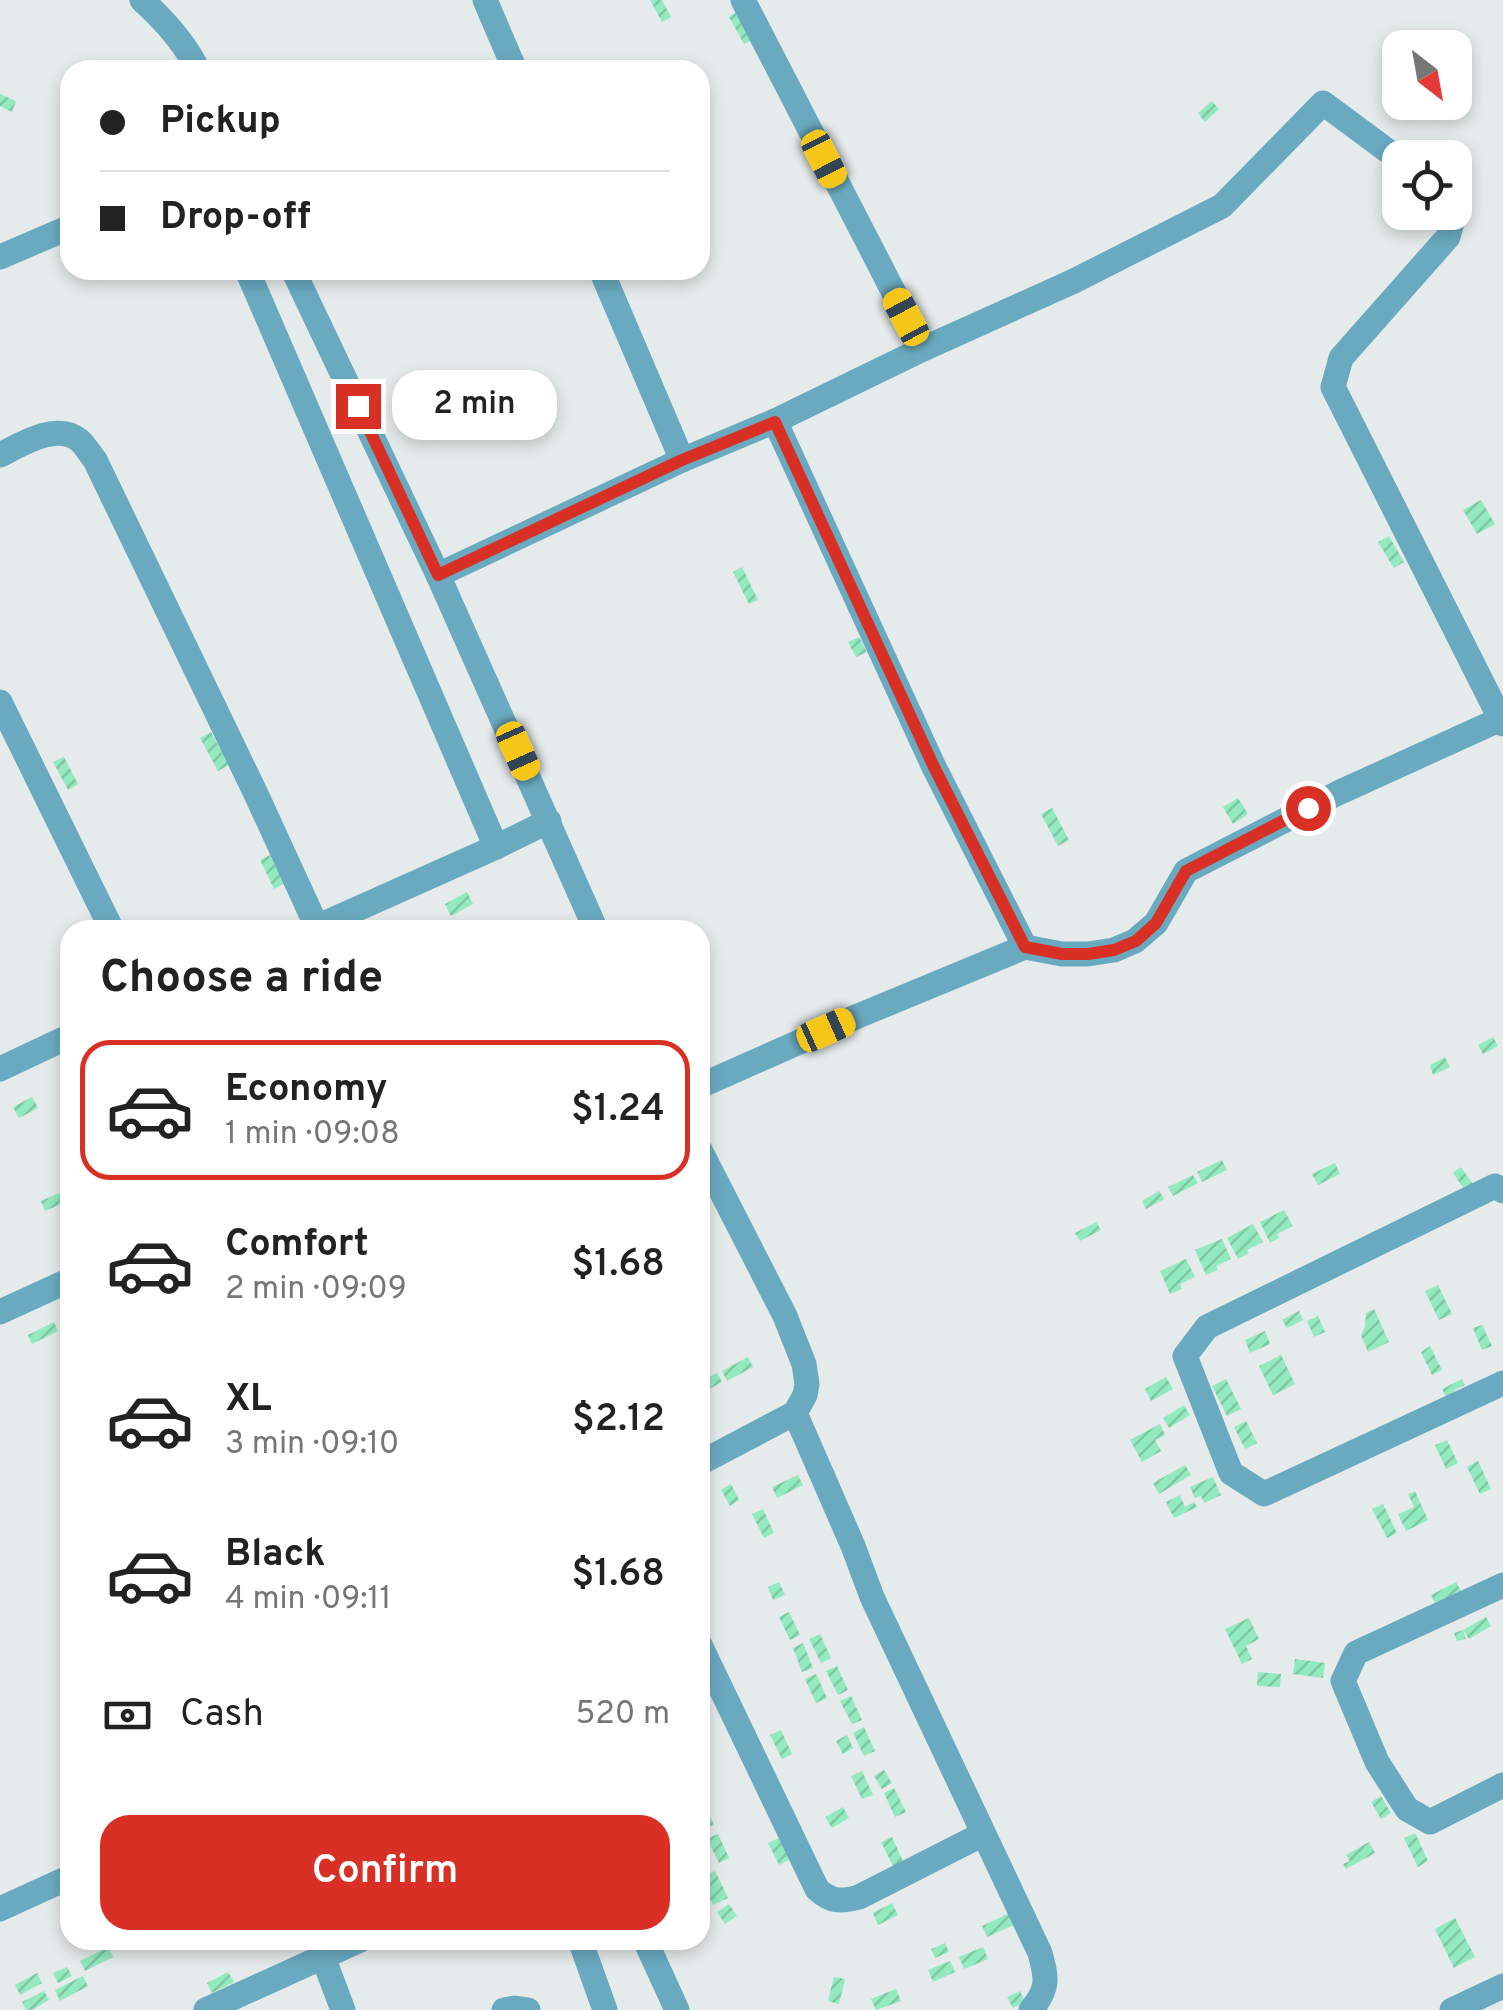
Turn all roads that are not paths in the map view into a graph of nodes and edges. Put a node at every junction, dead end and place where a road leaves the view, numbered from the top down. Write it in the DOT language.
graph roads {
  1 [pos="142,0"];
  2 [pos="485,0"];
  3 [pos="743,0"];
  4 [pos="193,60"];
  5 [pos="511,60"];
  6 [pos="1382,146"];
  7 [pos="1450,230"];
  8 [pos="60,231"];
  9 [pos="0,257"];
  10 [pos="251,280"];
  11 [pos="298,280"];
  12 [pos="605,280"];
  13 [pos="923,349"];
  14 [pos="775,422"];
  15 [pos="0,454"];
  16 [pos="682,460"];
  17 [pos="438,575"];
  18 [pos="0,702"];
  19 [pos="1502,721"];
  20 [pos="549,821"];
  21 [pos="496,848"];
  22 [pos="107,920"];
  23 [pos="309,920"];
  24 [pos="333,920"];
  25 [pos="592,920"];
  26 [pos="1025,947"];
  27 [pos="60,1041"];
  28 [pos="0,1069"];
  29 [pos="710,1082"];
  30 [pos="710,1170"];
  31 [pos="1503,1191"];
  32 [pos="60,1285"];
  33 [pos="0,1312"];
  34 [pos="1503,1384"];
  35 [pos="795,1413"];
  36 [pos="710,1458"];
  37 [pos="1503,1584"];
  38 [pos="710,1666"];
  39 [pos="1503,1786"];
  40 [pos="983,1834"];
  41 [pos="60,1882"];
  42 [pos="0,1909"];
  43 [pos="338,1950"];
  44 [pos="584,1950"];
  45 [pos="650,1950"];
  46 [pos="323,1957"];
  47 [pos="1503,1986"];
  48 [pos="206,2010"];
  49 [pos="343,2010"];
  50 [pos="504,2010"];
  51 [pos="528,2010"];
  52 [pos="605,2010"];
  53 [pos="677,2010"];
  54 [pos="1030,2010"];
  55 [pos="1452,2010"];
  1 -- 4 [label="street"];
  2 -- 5 [label="street"];
  3 -- 13 [label="street"];
  6 -- 13 [label="street"];
  7 -- 19 [label="street"];
  8 -- 9 [label="street"];
  10 -- 21 [label="street"];
  11 -- 17 [label="street"];
  12 -- 16 [label="street"];
  13 -- 14 [label="street"];
  14 -- 16 [label="street"];
  14 -- 26 [label="street"];
  15 -- 23 [label="street"];
  16 -- 17 [label="street"];
  17 -- 20 [label="street"];
  18 -- 22 [label="street"];
  19 -- 26 [label="street"];
  20 -- 21 [label="street"];
  20 -- 25 [label="street"];
  21 -- 24 [label="street"];
  26 -- 29 [label="street"];
  27 -- 28 [label="street"];
  30 -- 35 [label="street"];
  31 -- 34 [label="street"];
  32 -- 33 [label="street"];
  35 -- 36 [label="street"];
  35 -- 40 [label="street"];
  37 -- 39 [label="street"];
  38 -- 40 [label="street"];
  40 -- 54 [label="street"];
  41 -- 42 [label="street"];
  43 -- 46 [label="street"];
  44 -- 52 [label="street"];
  45 -- 53 [label="street"];
  46 -- 48 [label="street"];
  46 -- 49 [label="street"];
  47 -- 55 [label="street"];
  50 -- 51 [label="street"];
}
